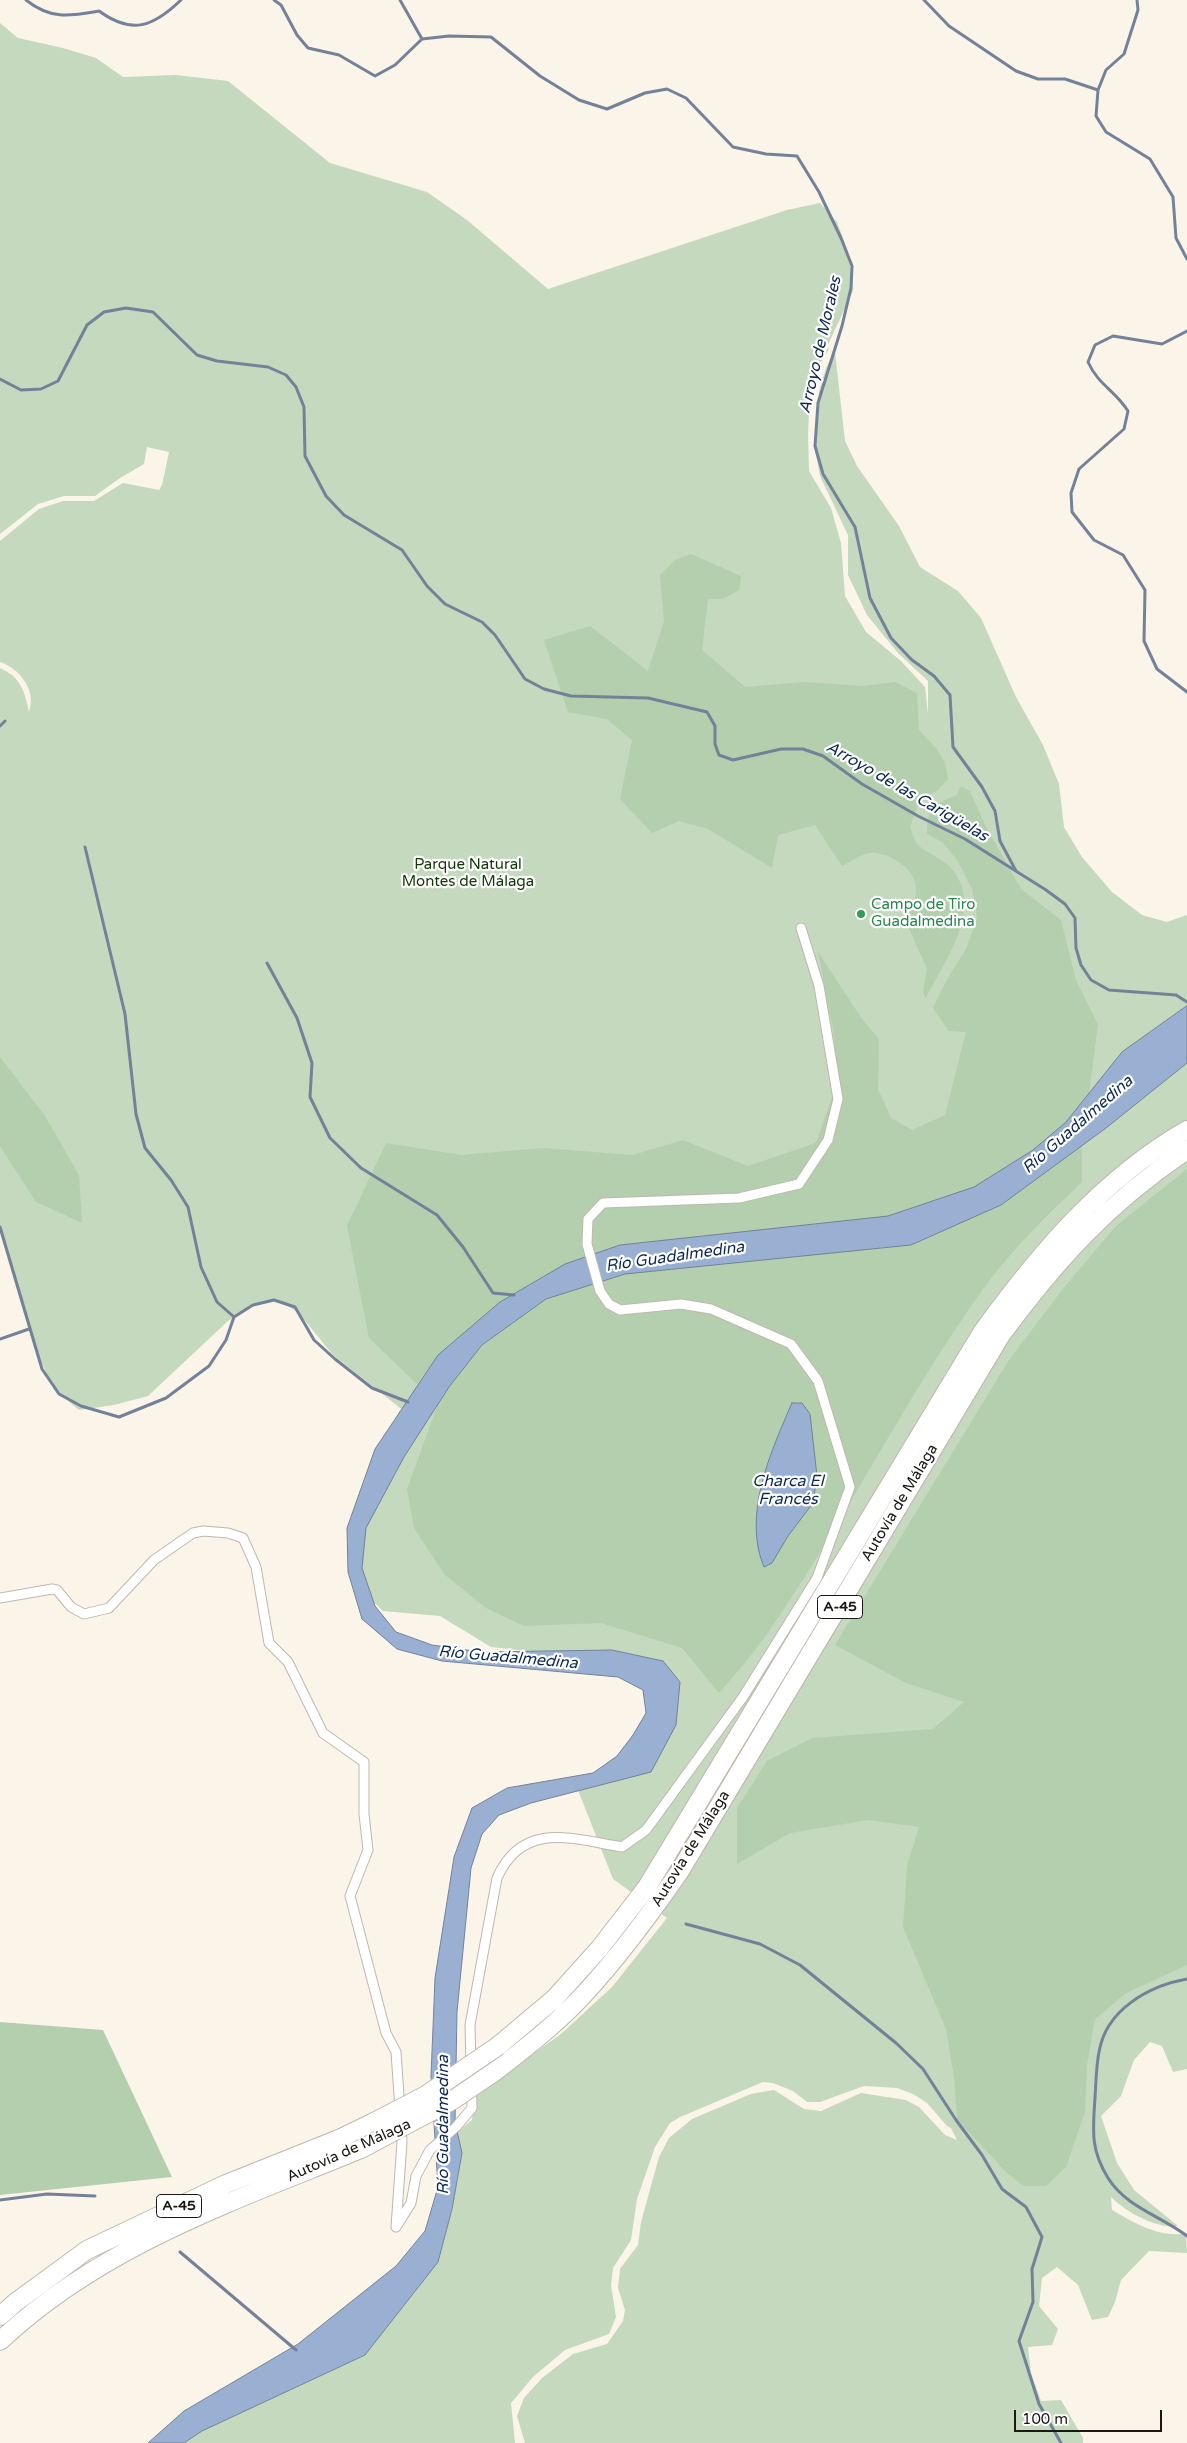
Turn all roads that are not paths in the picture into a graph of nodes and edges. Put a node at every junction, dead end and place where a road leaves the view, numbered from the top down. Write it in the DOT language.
graph roads {
  1 [pos="801,928"];
  2 [pos="1187,1130"];
  3 [pos="1187,1150"];
  4 [pos="0,1598"];
  5 [pos="0,2316"];
  6 [pos="0,2341"];
  1 -- 4 [label="street"];
  2 -- 5 [label="highway, Autovía de Málaga / A-45, bridge"];
  3 -- 6 [label="highway, Autovía de Málaga / A-45, bridge"];
}
